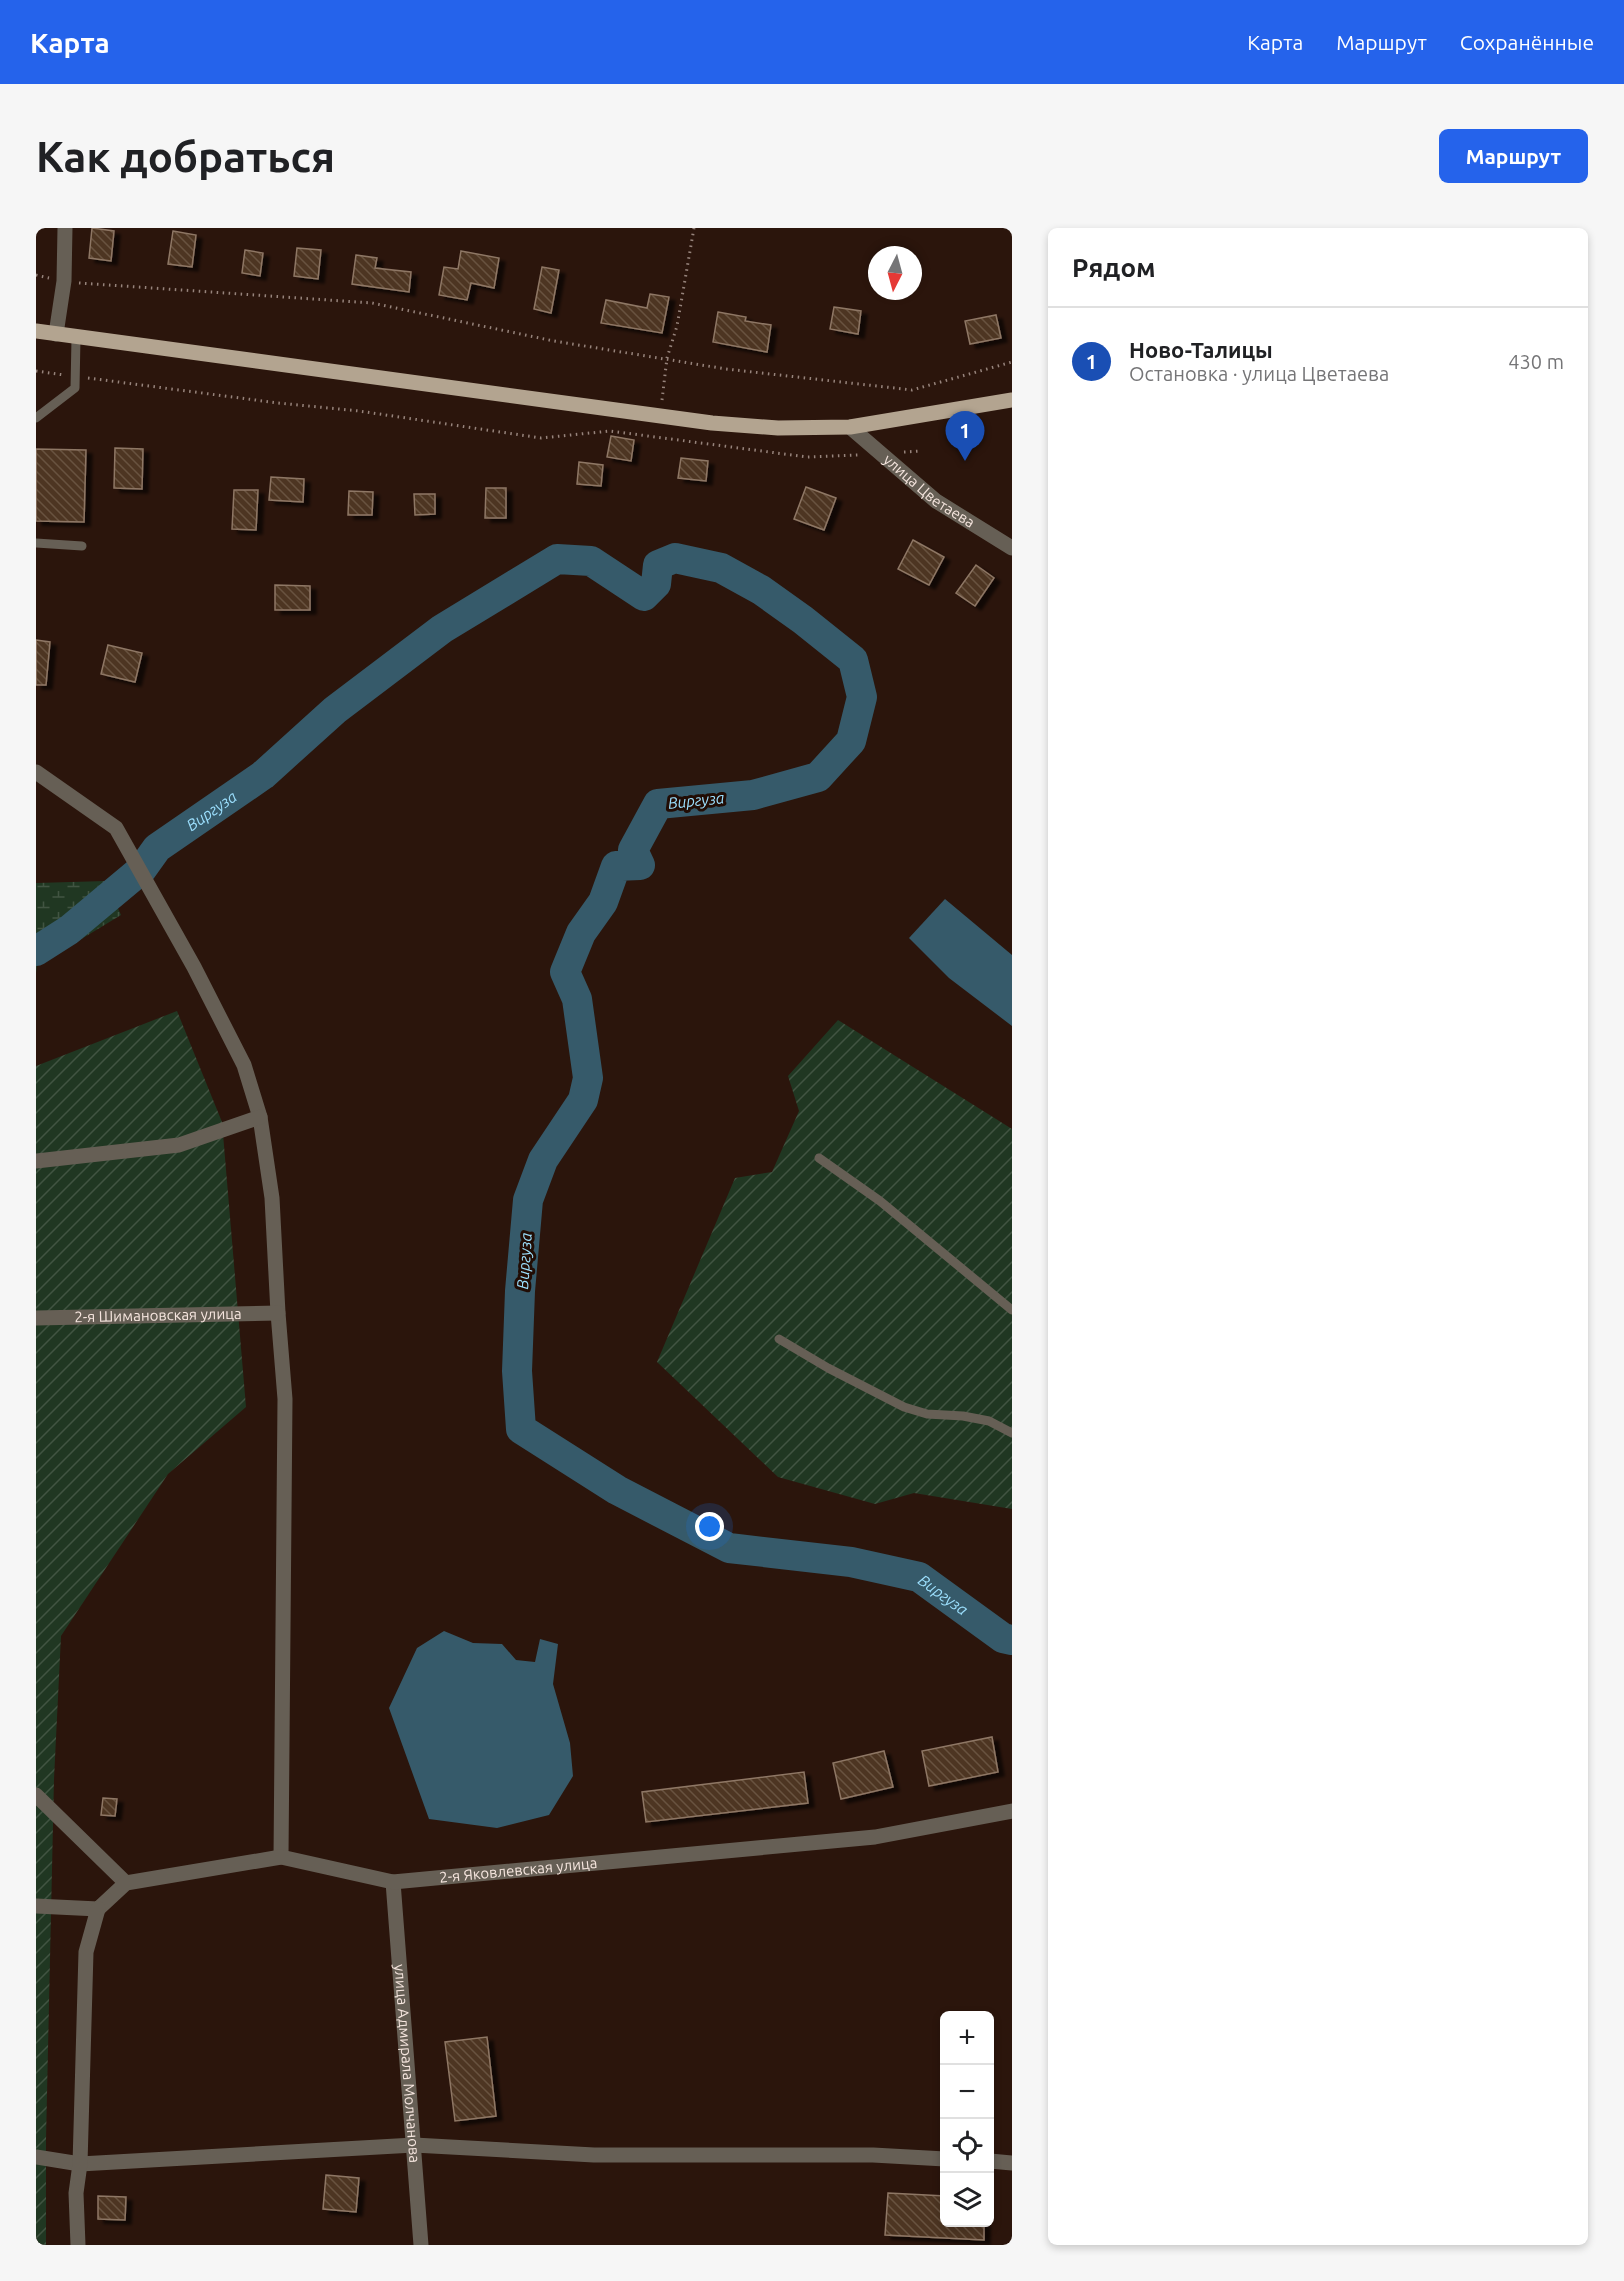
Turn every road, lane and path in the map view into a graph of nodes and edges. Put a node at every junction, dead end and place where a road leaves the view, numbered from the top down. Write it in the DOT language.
graph roads {
  1 [pos="65,228"];
  2 [pos="694,228"];
  3 [pos="36,275"];
  4 [pos="64,281"];
  5 [pos="36,331"];
  6 [pos="56,334"];
  7 [pos="76,338"];
  8 [pos="667,358"];
  9 [pos="1012,362"];
  10 [pos="36,371"];
  11 [pos="75,377"];
  12 [pos="1012,400"];
  13 [pos="659,417"];
  14 [pos="36,418"];
  15 [pos="850,427"];
  16 [pos="921,451"];
  17 [pos="882,454"];
  18 [pos="36,543"];
  19 [pos="82,546"];
  20 [pos="1012,548"];
  21 [pos="36,772"];
  22 [pos="260,1117"];
  23 [pos="819,1158"];
  24 [pos="36,1161"];
  25 [pos="1012,1310"];
  26 [pos="278,1313"];
  27 [pos="36,1318"];
  28 [pos="779,1339"];
  29 [pos="1012,1433"];
  30 [pos="36,1795"];
  31 [pos="1012,1811"];
  32 [pos="281,1857"];
  33 [pos="393,1882"];
  34 [pos="126,1883"];
  35 [pos="36,1906"];
  36 [pos="98,1909"];
  37 [pos="414,2145"];
  38 [pos="36,2157"];
  39 [pos="940,2159"];
  40 [pos="994,2162"];
  41 [pos="1012,2163"];
  42 [pos="80,2164"];
  43 [pos="78,2245"];
  44 [pos="421,2245"];
  1 -- 4 [label="street"];
  2 -- 8 [label="path"];
  3 -- 4 [label="path"];
  4 -- 6 [label="street"];
  4 -- 8 [label="path"];
  5 -- 6 [label="main road"];
  6 -- 7 [label="main road"];
  7 -- 11 [label="lane"];
  7 -- 13 [label="main road"];
  8 -- 9 [label="path"];
  8 -- 13 [label="path"];
  10 -- 11 [label="path"];
  11 -- 14 [label="lane"];
  11 -- 17 [label="path"];
  12 -- 15 [label="main road"];
  13 -- 15 [label="main road"];
  15 -- 17 [label="street, улица Цветаева"];
  16 -- 17 [label="path"];
  17 -- 20 [label="street, улица Цветаева"];
  18 -- 19 [label="lane"];
  21 -- 22 [label="street"];
  22 -- 24 [label="street"];
  22 -- 26 [label="street"];
  23 -- 25 [label="lane"];
  26 -- 27 [label="street, 2-я Шимановская улица"];
  26 -- 32 [label="street"];
  28 -- 29 [label="lane"];
  30 -- 34 [label="street"];
  31 -- 33 [label="street, 2-я Яковлевская улица"];
  32 -- 33 [label="street, 2-я Яковлевская улица"];
  32 -- 34 [label="street, 2-я Яковлевская улица"];
  33 -- 37 [label="street, улица Адмирала Молчанова"];
  34 -- 36 [label="street"];
  35 -- 36 [label="street"];
  36 -- 42 [label="street"];
  37 -- 39 [label="street"];
  37 -- 42 [label="street"];
  37 -- 44 [label="street, улица Адмирала Молчанова"];
  38 -- 42 [label="street"];
  40 -- 41 [label="street"];
  42 -- 43 [label="street"];
}
